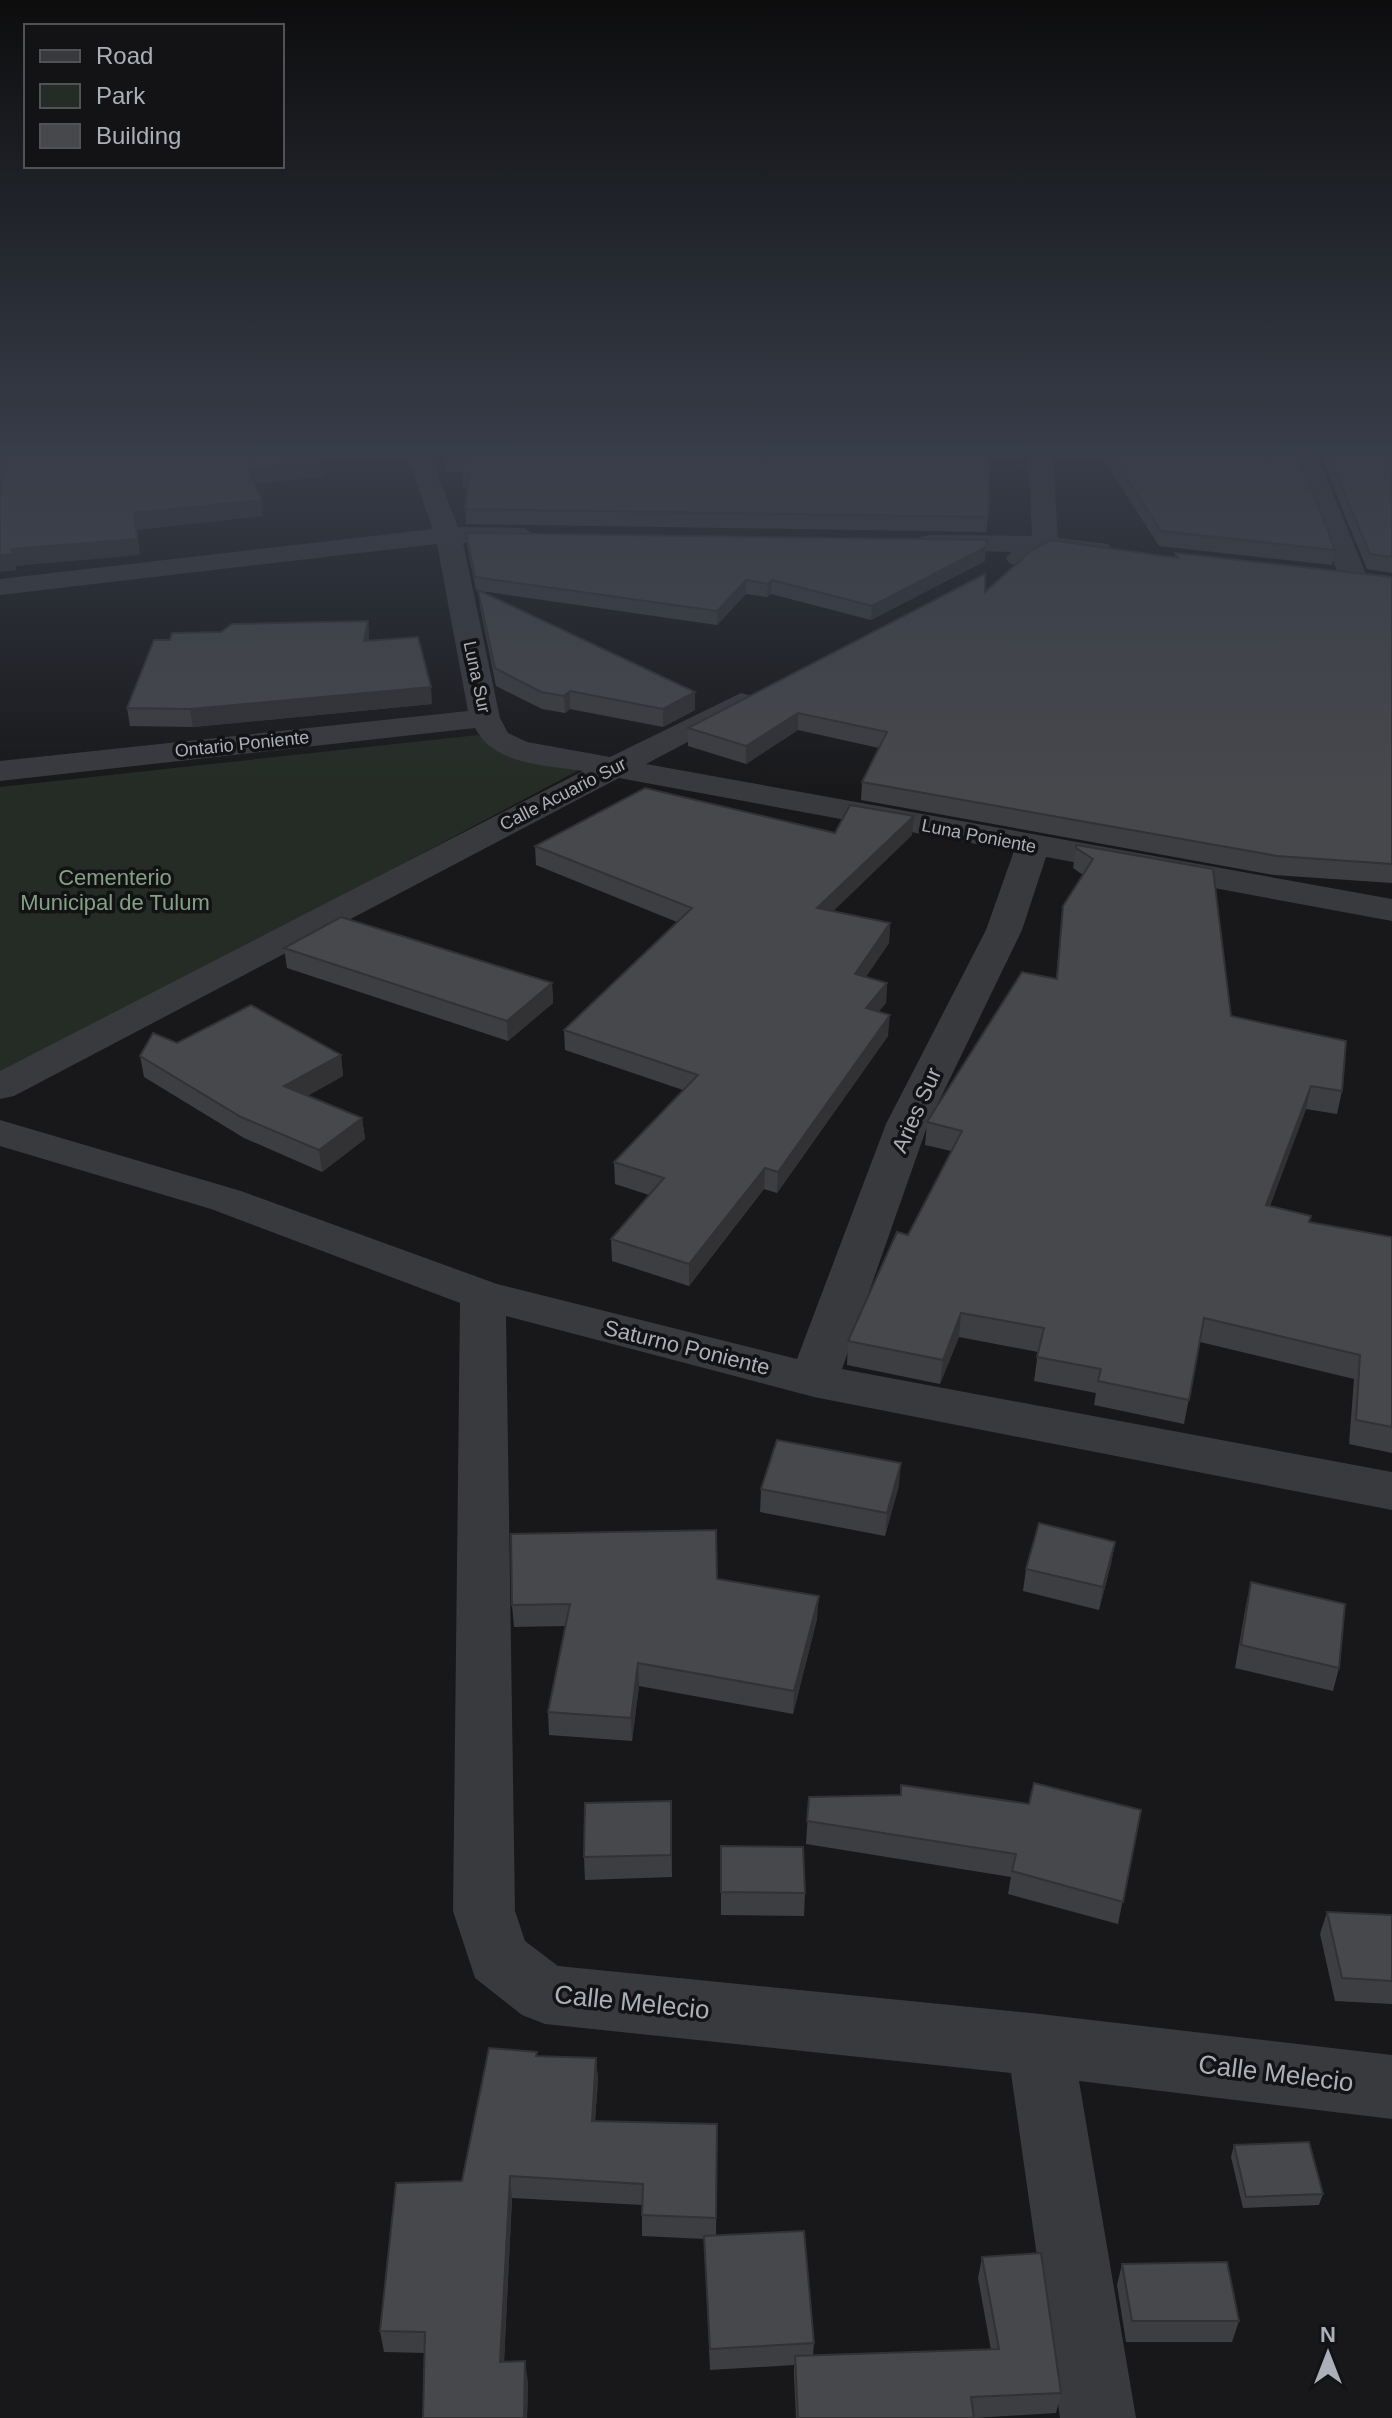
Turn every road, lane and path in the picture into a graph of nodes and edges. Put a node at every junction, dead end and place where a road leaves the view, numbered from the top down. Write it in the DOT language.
graph roads {
  1 [pos="191,565"];
  2 [pos="454,565"];
  3 [pos="1005,565"];
  4 [pos="1360,565"];
  5 [pos="989,573"];
  6 [pos="1324,575"];
  7 [pos="0,587"];
  8 [pos="767,688"];
  9 [pos="485,718"];
  10 [pos="518,750"];
  11 [pos="615,768"];
  12 [pos="0,771"];
  13 [pos="1033,846"];
  14 [pos="1392,910"];
  15 [pos="0,1087"];
  16 [pos="0,1133"];
  17 [pos="483,1295"];
  18 [pos="814,1380"];
  19 [pos="1392,1491"];
  20 [pos="1040,2045"];
  21 [pos="1392,2087"];
  22 [pos="1098,2418"];
  1 -- 7 [label="street"];
  2 -- 9 [label="street, Luna Sur"];
  3 -- 5 [label="street"];
  4 -- 6 [label="street"];
  8 -- 11 [label="street, Calle Acuario Sur"];
  9 -- 10 [label="street, Luna Sur"];
  9 -- 12 [label="street, Ontario Poniente"];
  10 -- 11 [label="street, Luna Poniente"];
  11 -- 13 [label="street, Luna Poniente"];
  11 -- 15 [label="street, Calle Acuario Sur"];
  13 -- 14 [label="street, Luna Poniente"];
  13 -- 18 [label="street, Aries Sur"];
  16 -- 17 [label="street, Saturno Poniente"];
  17 -- 18 [label="street, Saturno Poniente"];
  17 -- 20 [label="street, Calle Melecio"];
  18 -- 19 [label="street, Saturno Poniente"];
  20 -- 21 [label="street, Calle Melecio"];
  20 -- 22 [label="street"];
}
